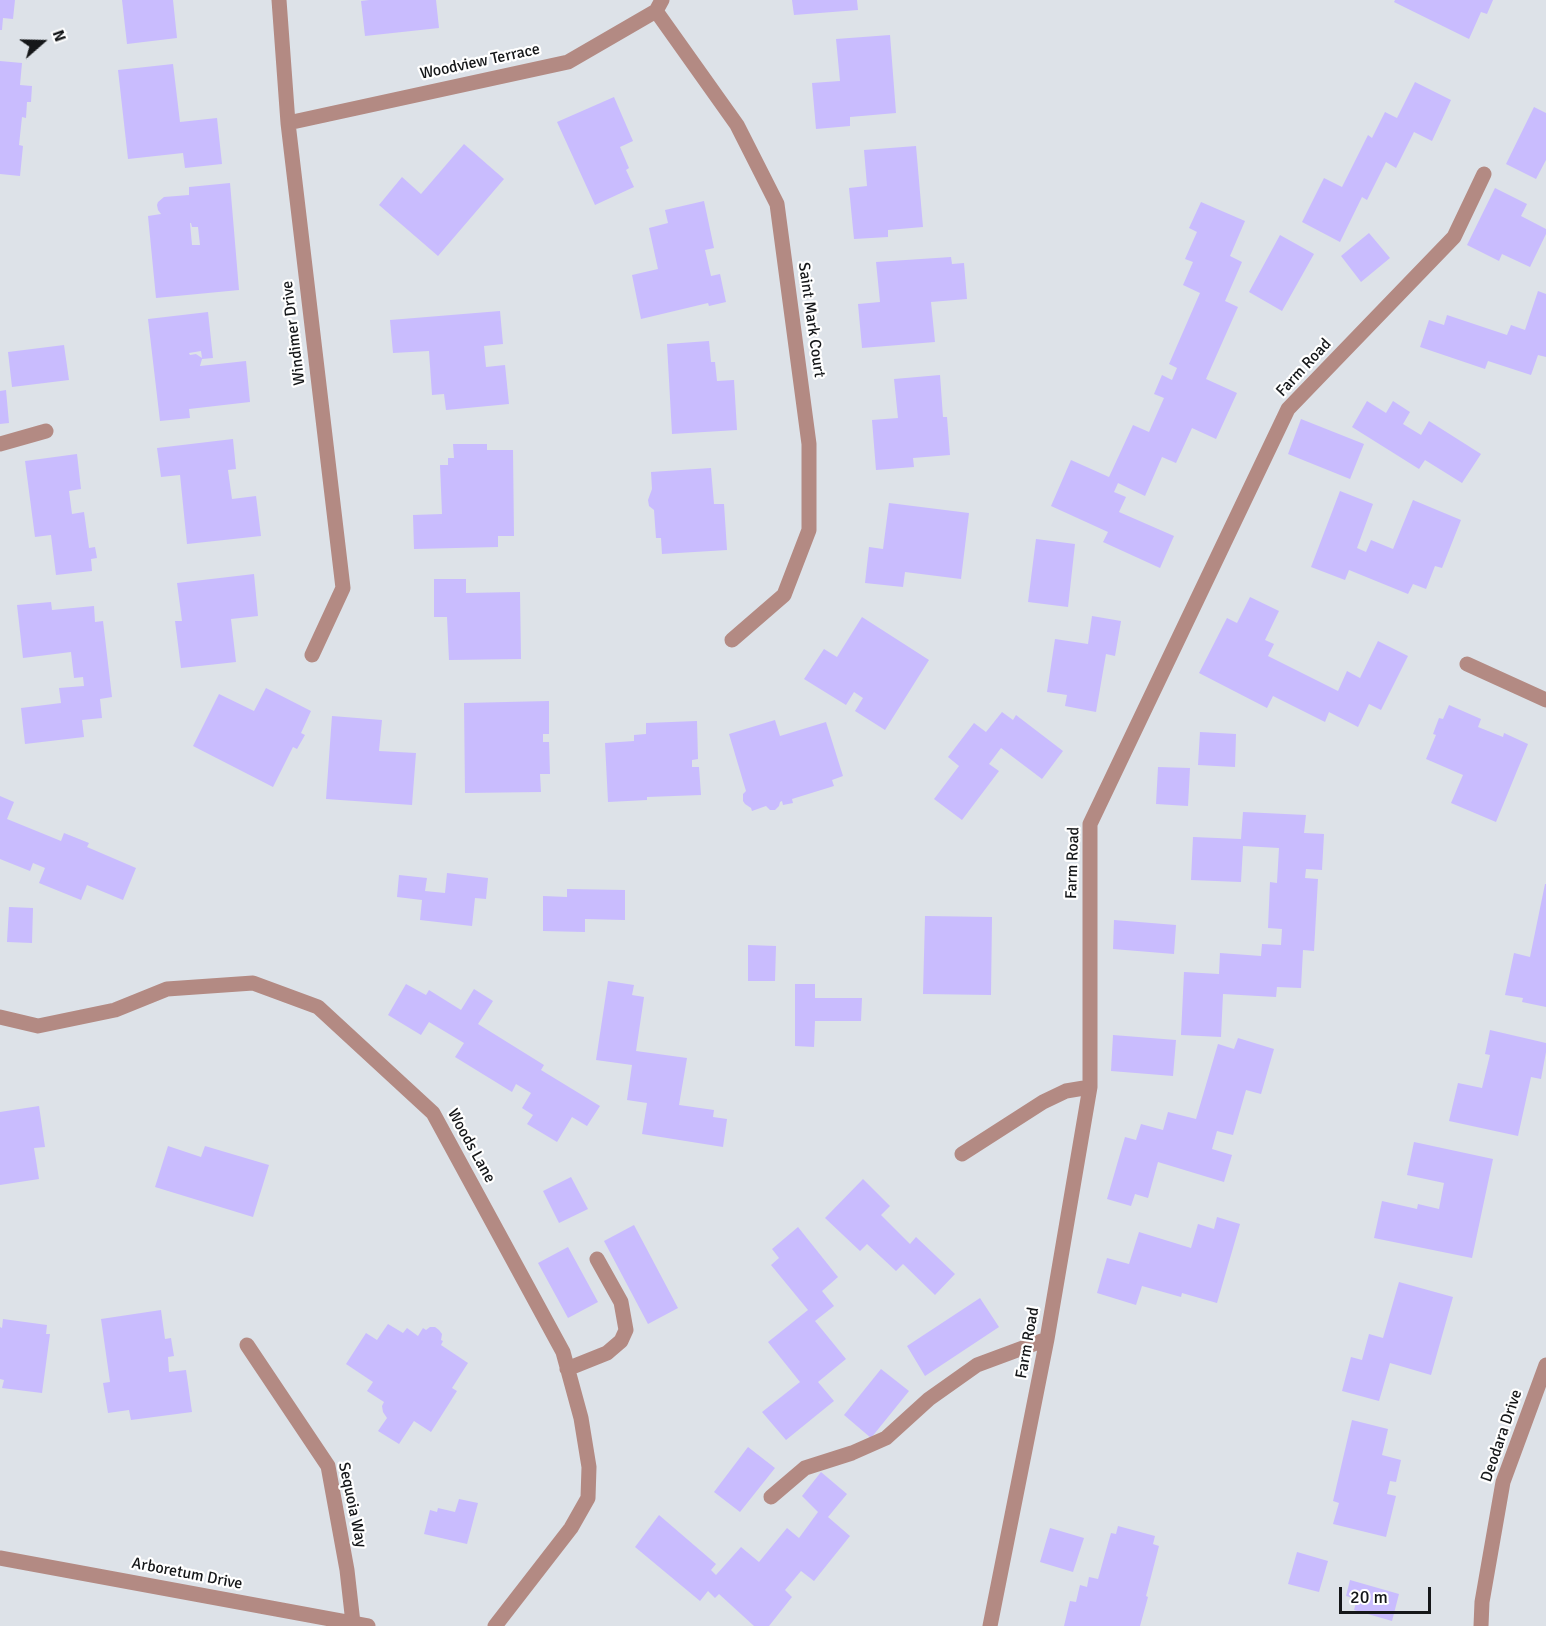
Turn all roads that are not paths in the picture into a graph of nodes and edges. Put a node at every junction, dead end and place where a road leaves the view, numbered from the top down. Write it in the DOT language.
graph roads {
  1 [pos="279,0"];
  2 [pos="659,5"];
  3 [pos="288,123"];
  4 [pos="1484,174"];
  5 [pos="46,431"];
  6 [pos="0,444"];
  7 [pos="732,640"];
  8 [pos="312,655"];
  9 [pos="1467,664"];
  10 [pos="1546,700"];
  11 [pos="0,1017"];
  12 [pos="1090,1087"];
  13 [pos="962,1154"];
  14 [pos="597,1259"];
  15 [pos="1047,1339"];
  16 [pos="247,1345"];
  17 [pos="1546,1365"];
  18 [pos="567,1369"];
  19 [pos="771,1497"];
  20 [pos="0,1558"];
  21 [pos="352,1623"];
  22 [pos="368,1626"];
  23 [pos="495,1626"];
  24 [pos="990,1626"];
  25 [pos="1481,1626"];
  1 -- 3 [label="street, Windimer Drive"];
  2 -- 3 [label="street, Woodview Terrace"];
  2 -- 7 [label="street, Saint Mark Court"];
  3 -- 8 [label="street, Windimer Drive"];
  4 -- 12 [label="street, Farm Road"];
  5 -- 6 [label="street"];
  9 -- 10 [label="street"];
  11 -- 18 [label="street, Woods Lane"];
  12 -- 13 [label="street"];
  12 -- 15 [label="street, Farm Road"];
  14 -- 18 [label="street"];
  15 -- 19 [label="street"];
  15 -- 24 [label="street, Farm Road"];
  16 -- 21 [label="street, Sequoia Way"];
  17 -- 25 [label="street, Deodara Drive"];
  18 -- 23 [label="street, Woods Lane"];
  20 -- 21 [label="street, Arboretum Drive"];
  21 -- 22 [label="street, Arboretum Drive"];
}
